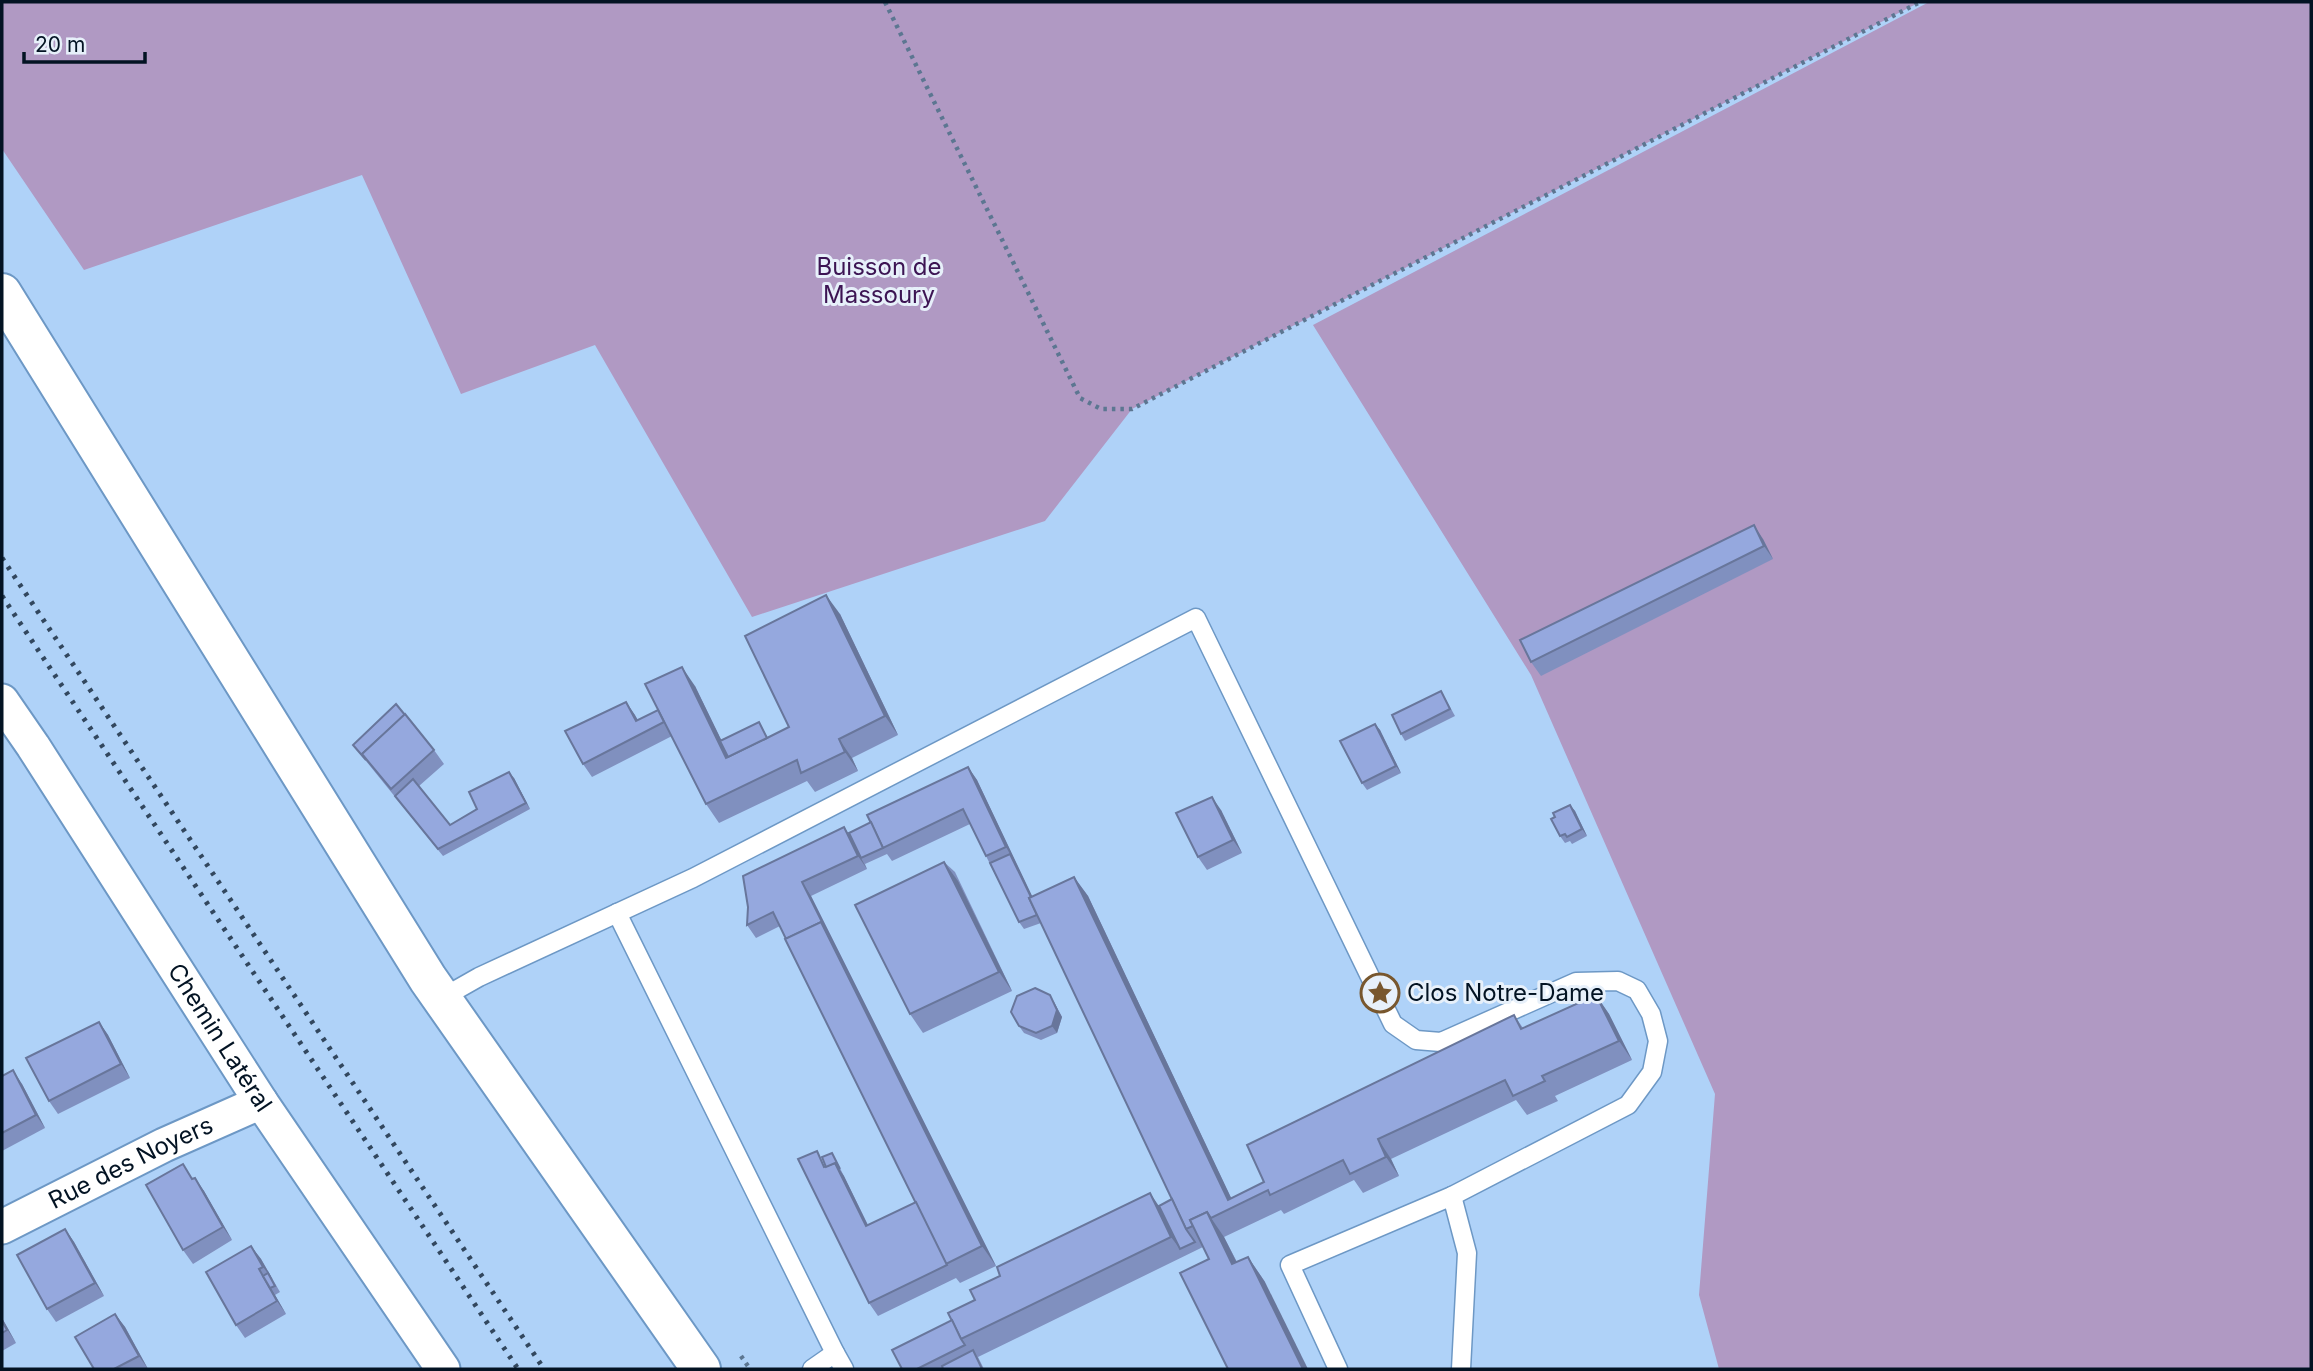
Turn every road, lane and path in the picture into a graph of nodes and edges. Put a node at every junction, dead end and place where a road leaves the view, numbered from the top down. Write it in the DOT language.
graph roads {
  1 [pos="885,2"];
  2 [pos="1920,2"];
  3 [pos="2,293"];
  4 [pos="2,701"];
  5 [pos="617,913"];
  6 [pos="442,998"];
  7 [pos="261,1102"];
  8 [pos="1452,1196"];
  9 [pos="2,1227"];
  10 [pos="840,1361"];
  11 [pos="443,1369"];
  12 [pos="701,1369"];
  13 [pos="812,1369"];
  14 [pos="1338,1369"];
  15 [pos="1461,1369"];
  1 -- 2 [label="path"];
  3 -- 6 [label="main road"];
  4 -- 7 [label="street, Chemin Latéral"];
  5 -- 6 [label="lane"];
  5 -- 8 [label="lane"];
  5 -- 10 [label="lane"];
  6 -- 12 [label="main road"];
  7 -- 9 [label="street, Rue des Noyers"];
  7 -- 11 [label="street, Chemin Latéral"];
  8 -- 14 [label="lane"];
  8 -- 15 [label="lane"];
  10 -- 13 [label="lane"];
}
